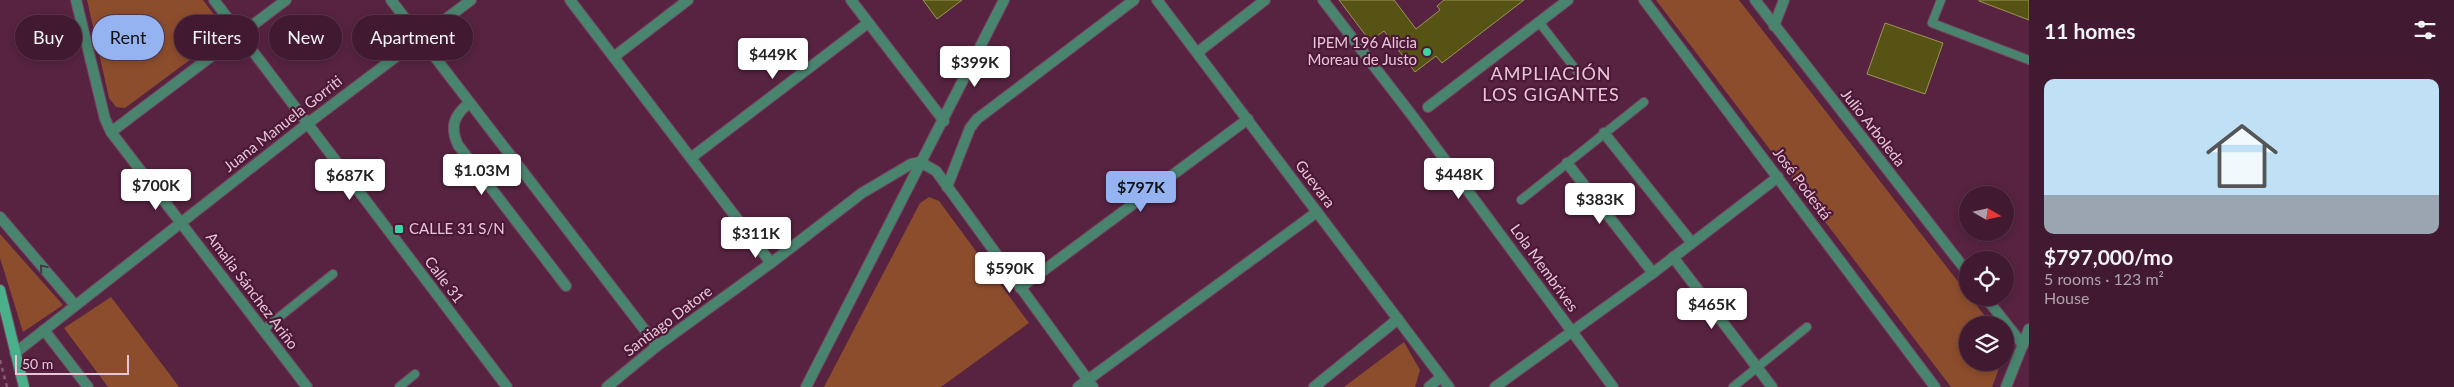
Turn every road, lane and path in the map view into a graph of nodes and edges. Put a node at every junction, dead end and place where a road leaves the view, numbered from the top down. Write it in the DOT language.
graph roads {
  1 [pos="76,0"];
  2 [pos="214,0"];
  3 [pos="286,0"];
  4 [pos="391,0"];
  5 [pos="472,0"];
  6 [pos="570,0"];
  7 [pos="688,0"];
  8 [pos="851,0"];
  9 [pos="1004,0"];
  10 [pos="1134,0"];
  11 [pos="1157,0"];
  12 [pos="1265,0"];
  13 [pos="1323,0"];
  14 [pos="1568,0"];
  15 [pos="1644,0"];
  16 [pos="1755,0"];
  17 [pos="1784,0"];
  18 [pos="1941,0"];
  19 [pos="225,15"];
  20 [pos="402,15"];
  21 [pos="452,15"];
  22 [pos="259,21"];
  23 [pos="868,22"];
  24 [pos="1539,22"];
  25 [pos="1774,26"];
  26 [pos="1198,52"];
  27 [pos="615,56"];
  28 [pos="207,60"];
  29 [pos="259,60"];
  30 [pos="391,60"];
  31 [pos="435,60"];
  32 [pos="2029,60"];
  33 [pos="1580,75"];
  34 [pos="1644,102"];
  35 [pos="469,103"];
  36 [pos="1428,107"];
  37 [pos="1248,119"];
  38 [pos="944,121"];
  39 [pos="307,124"];
  40 [pos="111,132"];
  41 [pos="1604,133"];
  42 [pos="692,157"];
  43 [pos="920,162"];
  44 [pos="1568,163"];
  45 [pos="1778,177"];
  46 [pos="947,187"];
  47 [pos="1521,200"];
  48 [pos="1317,212"];
  49 [pos="0,218"];
  50 [pos="181,222"];
  51 [pos="1692,244"];
  52 [pos="1673,257"];
  53 [pos="1959,262"];
  54 [pos="772,263"];
  55 [pos="1652,273"];
  56 [pos="333,274"];
  57 [pos="566,286"];
  58 [pos="1020,288"];
  59 [pos="0,290"];
  60 [pos="75,305"];
  61 [pos="1992,306"];
  62 [pos="1398,319"];
  63 [pos="1807,327"];
  64 [pos="2029,329"];
  65 [pos="44,330"];
  66 [pos="263,330"];
  67 [pos="1572,331"];
  68 [pos="2023,345"];
  69 [pos="657,346"];
  70 [pos="15,353"];
  71 [pos="0,360"];
  72 [pos="1757,368"];
  73 [pos="415,374"];
  74 [pos="1441,377"];
  75 [pos="1090,383"];
  76 [pos="7,387"];
  77 [pos="24,387"];
  78 [pos="88,387"];
  79 [pos="307,387"];
  80 [pos="398,387"];
  81 [pos="507,387"];
  82 [pos="606,387"];
  83 [pos="806,387"];
  84 [pos="1078,387"];
  85 [pos="1314,387"];
  86 [pos="1429,387"];
  87 [pos="1448,387"];
  88 [pos="1495,387"];
  89 [pos="1614,387"];
  90 [pos="1734,387"];
  91 [pos="1772,387"];
  92 [pos="1935,387"];
  93 [pos="2006,387"];
  1 -- 40 [label="street, Amalia Sánchez Ariño"];
  2 -- 19 [label="street, Calle 31"];
  3 -- 22 [label="street"];
  4 -- 20 [label="street"];
  5 -- 21 [label="street, Juana Manuela Gorriti"];
  6 -- 27 [label="street"];
  7 -- 27 [label="street"];
  8 -- 23 [label="street"];
  9 -- 38 [label="street"];
  10 -- 46 [label="street"];
  11 -- 26 [label="street, Guevara"];
  12 -- 26 [label="street"];
  13 -- 67 [label="street, Lola Membrives"];
  14 -- 24 [label="street"];
  15 -- 45 [label="street, José Podestá"];
  16 -- 25 [label="street, Julio Arboleda"];
  17 -- 25 [label="street"];
  18 -- 32 [label="lane"];
  23 -- 38 [label="street"];
  23 -- 42 [label="street"];
  24 -- 33 [label="lane"];
  24 -- 36 [label="street"];
  25 -- 53 [label="street, Julio Arboleda"];
  26 -- 37 [label="street, Guevara"];
  27 -- 42 [label="street"];
  28 -- 40 [label="street"];
  29 -- 39 [label="street, Calle 31"];
  30 -- 39 [label="street, Juana Manuela Gorriti"];
  31 -- 35 [label="street"];
  34 -- 41 [label="lane"];
  35 -- 57 [label="street"];
  35 -- 69 [label="street"];
  37 -- 48 [label="street, Guevara"];
  37 -- 58 [label="street"];
  38 -- 43 [label="street"];
  39 -- 50 [label="street, Juana Manuela Gorriti"];
  39 -- 81 [label="street, Calle 31"];
  40 -- 50 [label="street, Amalia Sánchez Ariño"];
  41 -- 44 [label="lane"];
  41 -- 51 [label="street"];
  42 -- 54 [label="street"];
  43 -- 46 [label="street"];
  43 -- 54 [label="street, Santiago Datore"];
  43 -- 83 [label="street"];
  44 -- 47 [label="lane"];
  44 -- 55 [label="street"];
  45 -- 51 [label="street"];
  45 -- 92 [label="street, José Podestá"];
  46 -- 58 [label="street"];
  48 -- 62 [label="street, Guevara"];
  48 -- 75 [label="street"];
  60 -- 49 [label="street, one-way"];
  50 -- 60 [label="street, Juana Manuela Gorriti"];
  50 -- 66 [label="street, Amalia Sánchez Ariño"];
  51 -- 52 [label="street"];
  52 -- 55 [label="street"];
  52 -- 72 [label="street"];
  54 -- 69 [label="street, Santiago Datore"];
  55 -- 67 [label="street"];
  56 -- 66 [label="lane"];
  58 -- 75 [label="street"];
  59 -- 70 [label="main road"];
  60 -- 65 [label="street, Juana Manuela Gorriti"];
  61 -- 68 [label="street"];
  62 -- 74 [label="street, Guevara"];
  62 -- 85 [label="street"];
  63 -- 72 [label="lane"];
  64 -- 68 [label="street"];
  65 -- 70 [label="street, Juana Manuela Gorriti"];
  65 -- 78 [label="street"];
  66 -- 79 [label="street, Amalia Sánchez Ariño"];
  67 -- 88 [label="street"];
  67 -- 89 [label="street, Lola Membrives"];
  68 -- 93 [label="street"];
  69 -- 82 [label="street, Santiago Datore"];
  70 -- 77 [label="main road"];
  71 -- 76 [label="path"];
  72 -- 90 [label="lane"];
  72 -- 91 [label="street"];
  73 -- 80 [label="lane"];
  74 -- 86 [label="street"];
  74 -- 87 [label="street, Guevara"];
  75 -- 84 [label="street"];
}
